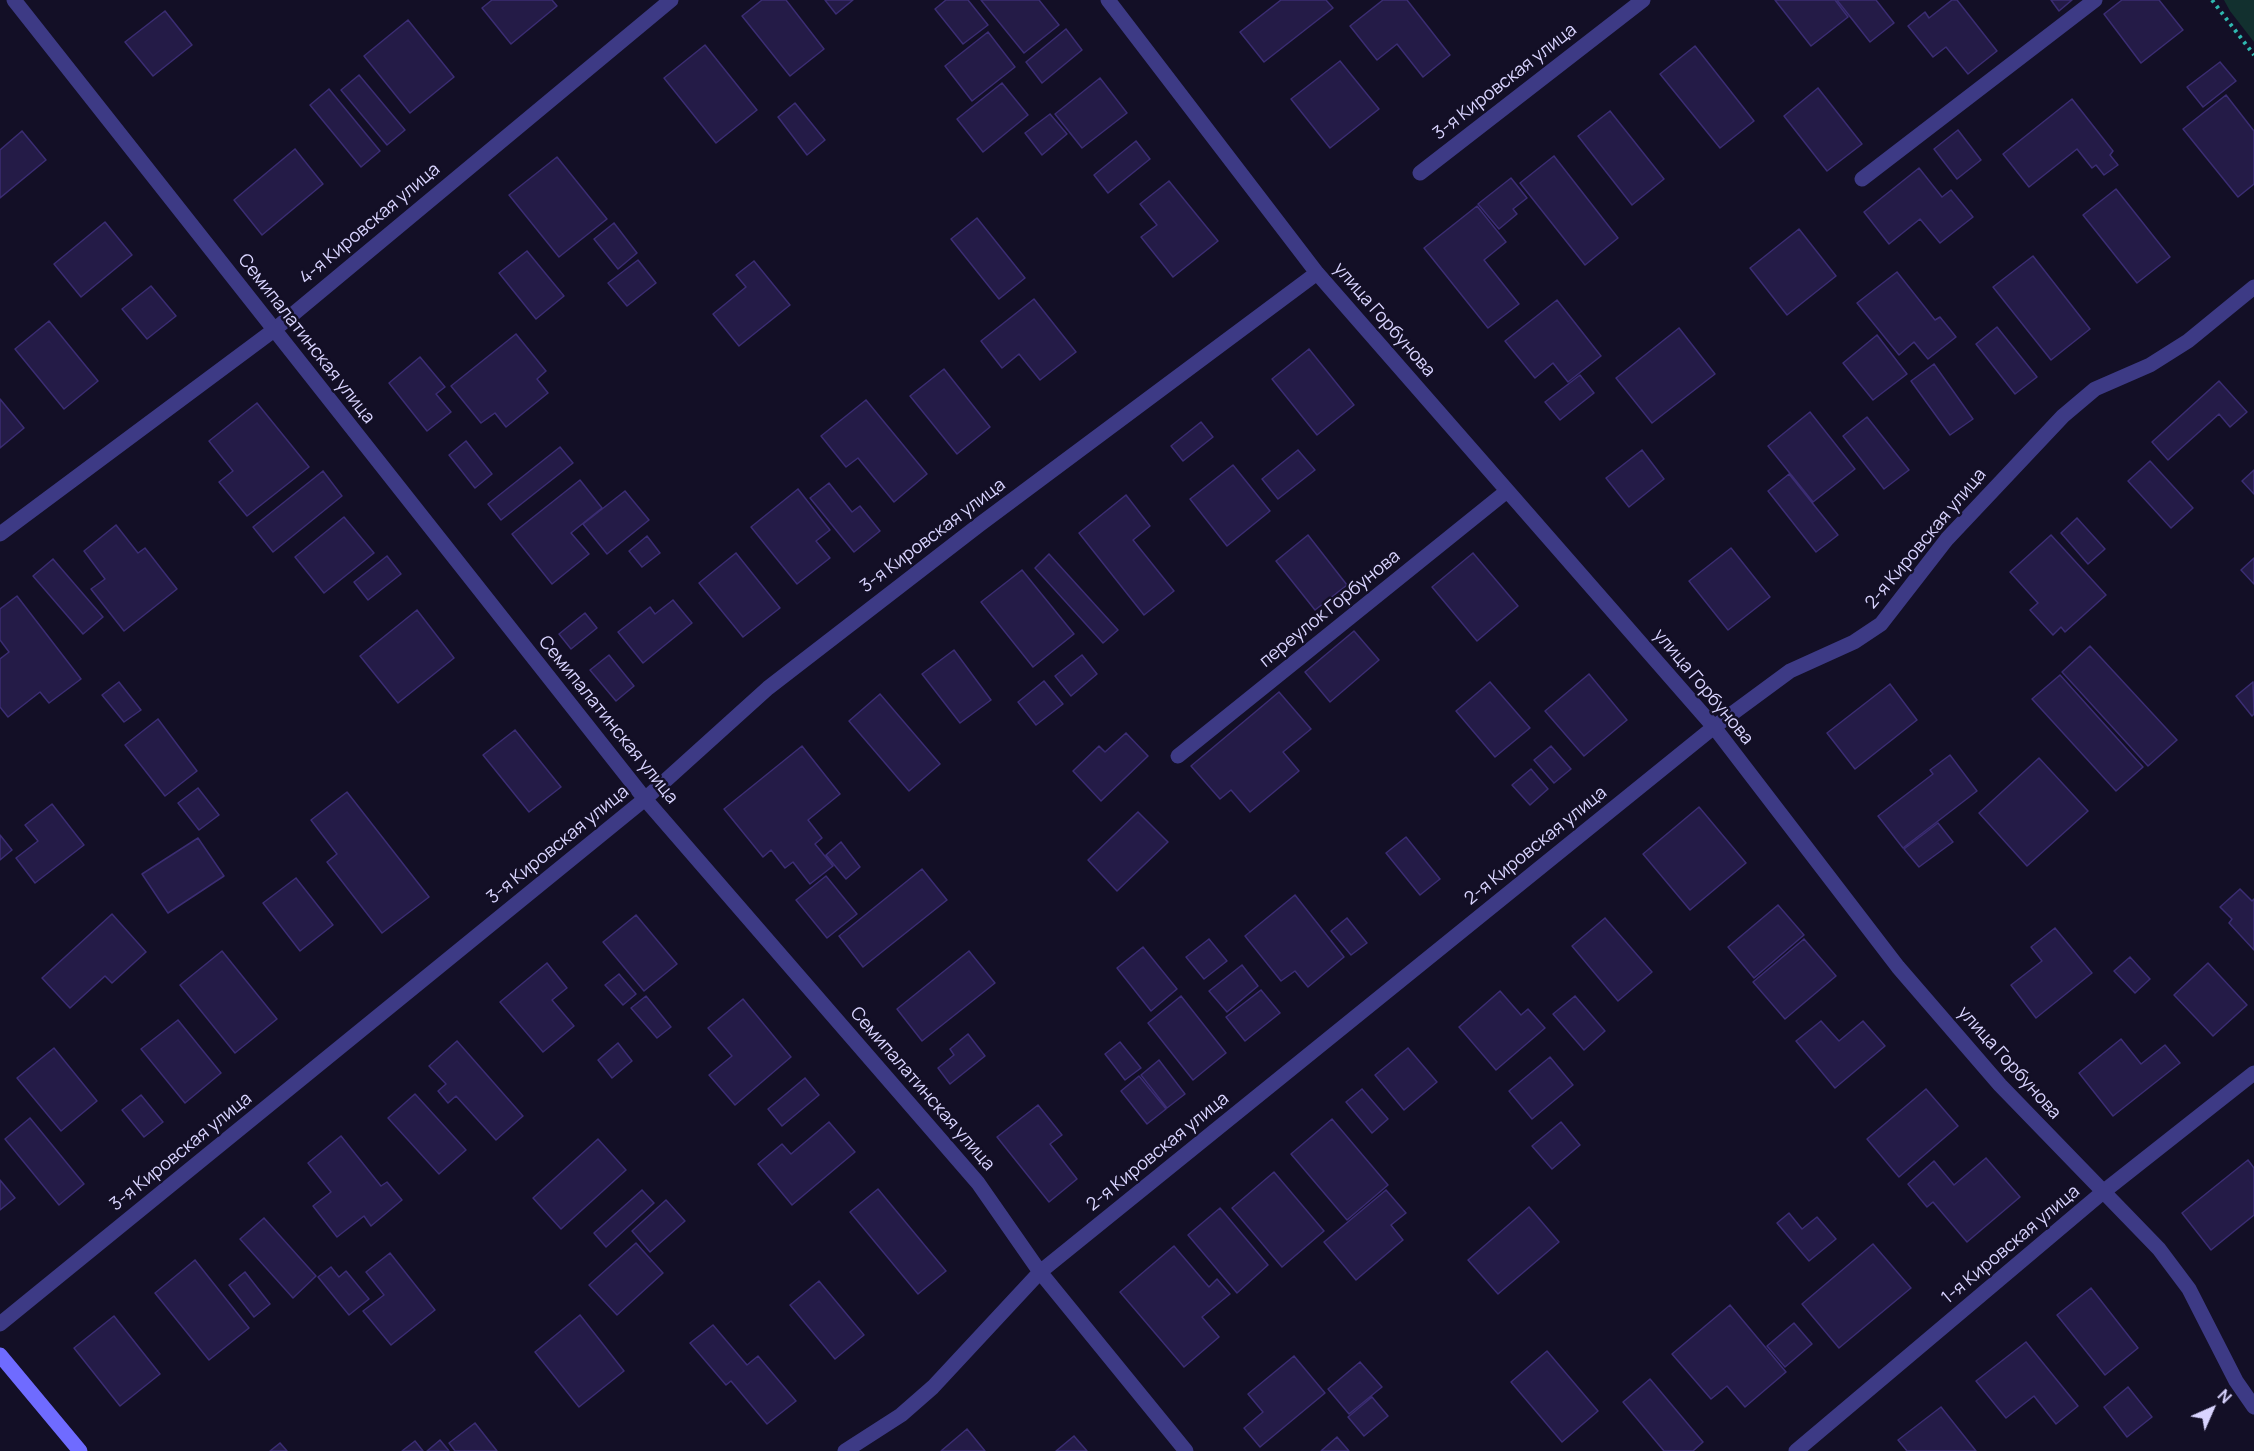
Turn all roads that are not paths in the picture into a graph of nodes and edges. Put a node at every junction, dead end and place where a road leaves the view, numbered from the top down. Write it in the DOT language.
graph roads {
  1 [pos="14,0"];
  2 [pos="671,0"];
  3 [pos="1108,0"];
  4 [pos="1643,0"];
  5 [pos="2095,0"];
  6 [pos="1420,173"];
  7 [pos="1862,179"];
  8 [pos="1317,273"];
  9 [pos="2254,287"];
  10 [pos="274,330"];
  11 [pos="1507,491"];
  12 [pos="0,534"];
  13 [pos="1714,727"];
  14 [pos="1178,756"];
  15 [pos="645,799"];
  16 [pos="2254,1072"];
  17 [pos="2103,1192"];
  18 [pos="1040,1272"];
  19 [pos="0,1324"];
  20 [pos="0,1355"];
  21 [pos="2254,1407"];
  22 [pos="80,1451"];
  23 [pos="846,1451"];
  24 [pos="1186,1451"];
  25 [pos="1796,1451"];
  1 -- 10 [label="street, Семипалатинская улица"];
  2 -- 10 [label="street, 4-я Кировская улица"];
  3 -- 8 [label="street, улица Горбунова"];
  4 -- 6 [label="street, 3-я Кировская улица"];
  5 -- 7 [label="street"];
  8 -- 11 [label="street, улица Горбунова"];
  8 -- 15 [label="street, 3-я Кировская улица"];
  9 -- 13 [label="street, 2-я Кировская улица"];
  10 -- 12 [label="street, 4-я Кировская улица"];
  10 -- 15 [label="street, Семипалатинская улица"];
  11 -- 13 [label="street, улица Горбунова"];
  11 -- 14 [label="street, переулок Горбунова"];
  13 -- 17 [label="street, улица Горбунова"];
  13 -- 18 [label="street, 2-я Кировская улица"];
  15 -- 18 [label="street, Семипалатинская улица"];
  15 -- 19 [label="street, 3-я Кировская улица"];
  16 -- 17 [label="street, 1-я Кировская улица"];
  17 -- 21 [label="street, улица Горбунова"];
  17 -- 25 [label="street, 1-я Кировская улица"];
  18 -- 23 [label="street, 2-я Кировская улица"];
  18 -- 24 [label="street, Семипалатинская улица"];
  20 -- 22 [label="main road"];
}
